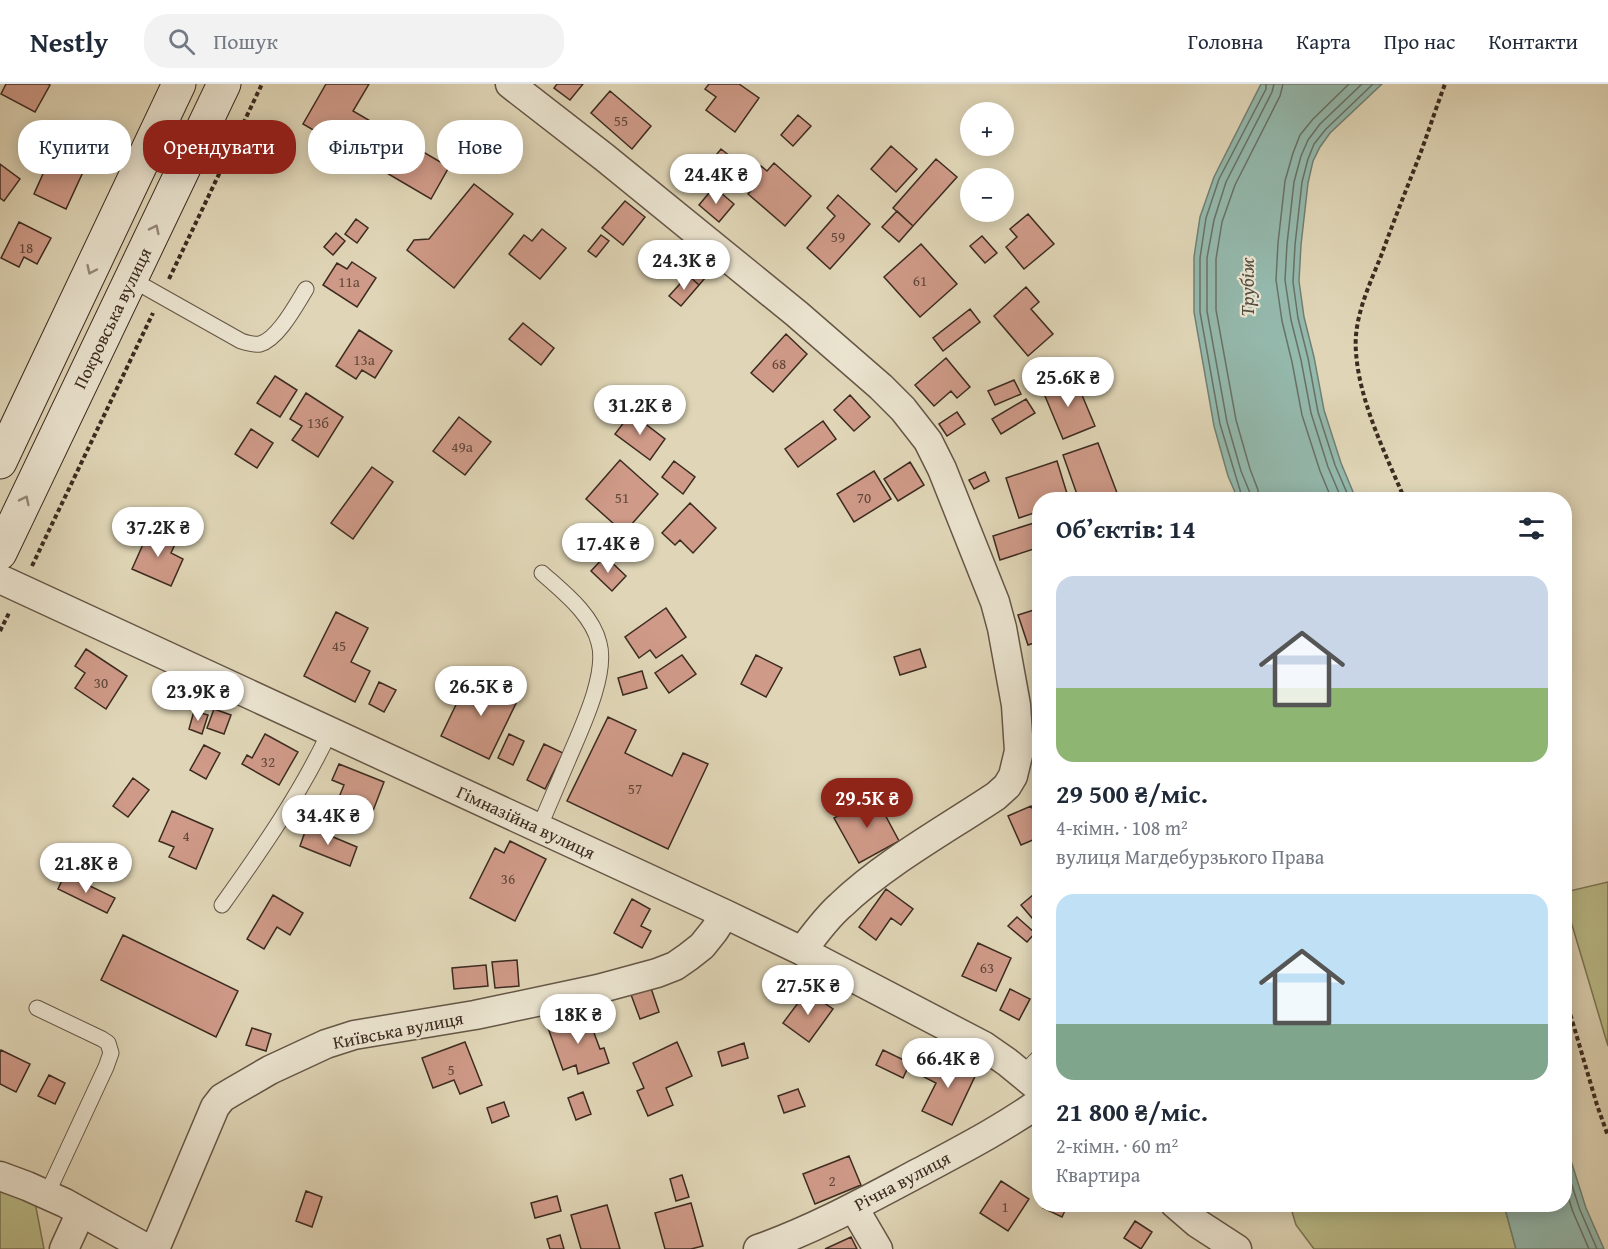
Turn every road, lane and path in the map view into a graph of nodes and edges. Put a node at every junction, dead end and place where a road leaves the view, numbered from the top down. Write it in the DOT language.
graph roads {
  1 [pos="179,84"];
  2 [pos="224,84"];
  3 [pos="262,84"];
  4 [pos="510,84"];
  5 [pos="1445,84"];
  6 [pos="131,279"];
  7 [pos="306,290"];
  8 [pos="161,296"];
  9 [pos="0,462"];
  10 [pos="1402,492"];
  11 [pos="0,553"];
  12 [pos="542,573"];
  13 [pos="10,584"];
  14 [pos="0,631"];
  15 [pos="330,731"];
  16 [pos="539,828"];
  17 [pos="222,905"];
  18 [pos="724,914"];
  19 [pos="802,951"];
  20 [pos="37,1008"];
  21 [pos="1572,1021"];
  22 [pos="1032,1072"];
  23 [pos="1032,1107"];
  24 [pos="1608,1136"];
  25 [pos="0,1176"];
  26 [pos="47,1194"];
  27 [pos="854,1208"];
  28 [pos="81,1212"];
  29 [pos="1185,1212"];
  30 [pos="64,1249"];
  31 [pos="148,1249"];
  32 [pos="154,1249"];
  33 [pos="758,1249"];
  34 [pos="878,1249"];
  35 [pos="1237,1249"];
  1 -- 9 [label="main road, one-way"];
  6 -- 2 [label="main road, Покровська вулиця, one-way"];
  3 -- 8 [label="path"];
  4 -- 19 [label="street"];
  5 -- 10 [label="path"];
  6 -- 8 [label="lane"];
  11 -- 6 [label="main road, Покровська вулиця, one-way"];
  7 -- 8 [label="lane"];
  8 -- 13 [label="path"];
  12 -- 16 [label="lane"];
  13 -- 14 [label="path"];
  13 -- 15 [label="street, Гімназійна вулиця"];
  15 -- 16 [label="street, Гімназійна вулиця"];
  15 -- 17 [label="lane"];
  16 -- 18 [label="street, Гімназійна вулиця"];
  18 -- 19 [label="street, Гімназійна вулиця"];
  18 -- 32 [label="street, Київська вулиця"];
  19 -- 22 [label="street, Гімназійна вулиця"];
  20 -- 26 [label="lane"];
  21 -- 24 [label="path"];
  23 -- 27 [label="street, Річна вулиця"];
  25 -- 26 [label="street"];
  26 -- 28 [label="street"];
  27 -- 33 [label="street, Річна вулиця"];
  27 -- 34 [label="street"];
  28 -- 30 [label="street"];
  28 -- 31 [label="street"];
  29 -- 35 [label="street"];
}
